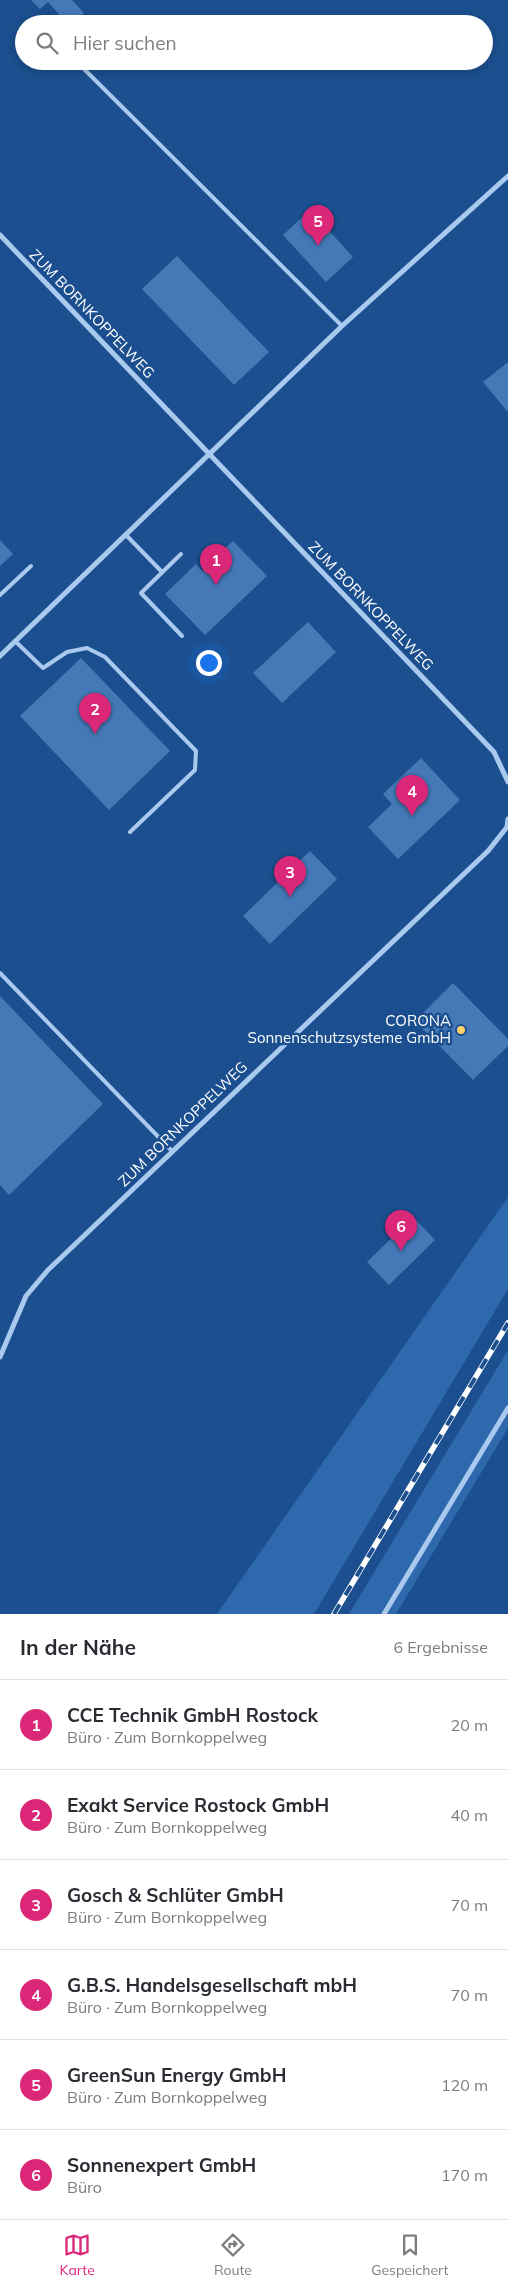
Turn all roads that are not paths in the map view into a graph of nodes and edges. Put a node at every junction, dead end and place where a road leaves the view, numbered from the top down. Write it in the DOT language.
graph roads {
  1 [pos="85,70"];
  2 [pos="508,176"];
  3 [pos="0,235"];
  4 [pos="342,326"];
  5 [pos="208,454"];
  6 [pos="126,535"];
  7 [pos="181,554"];
  8 [pos="31,566"];
  9 [pos="162,572"];
  10 [pos="0,595"];
  11 [pos="182,636"];
  12 [pos="16,641"];
  13 [pos="0,656"];
  14 [pos="508,782"];
  15 [pos="508,819"];
  16 [pos="130,832"];
  17 [pos="0,973"];
  18 [pos="172,1152"];
  19 [pos="0,1357"];
  20 [pos="508,1408"];
  21 [pos="384,1614"];
  1 -- 4 [label="lane"];
  2 -- 4 [label="street"];
  3 -- 5 [label="street, ZUM BORNKOPPELWEG"];
  4 -- 5 [label="street"];
  5 -- 6 [label="street"];
  5 -- 14 [label="street, ZUM BORNKOPPELWEG"];
  6 -- 9 [label="lane"];
  6 -- 12 [label="street"];
  7 -- 9 [label="lane"];
  8 -- 10 [label="lane"];
  9 -- 11 [label="lane"];
  12 -- 13 [label="street"];
  12 -- 16 [label="lane"];
  15 -- 18 [label="street, ZUM BORNKOPPELWEG"];
  17 -- 18 [label="lane"];
  18 -- 19 [label="street, ZUM BORNKOPPELWEG"];
  20 -- 21 [label="street"];
}
